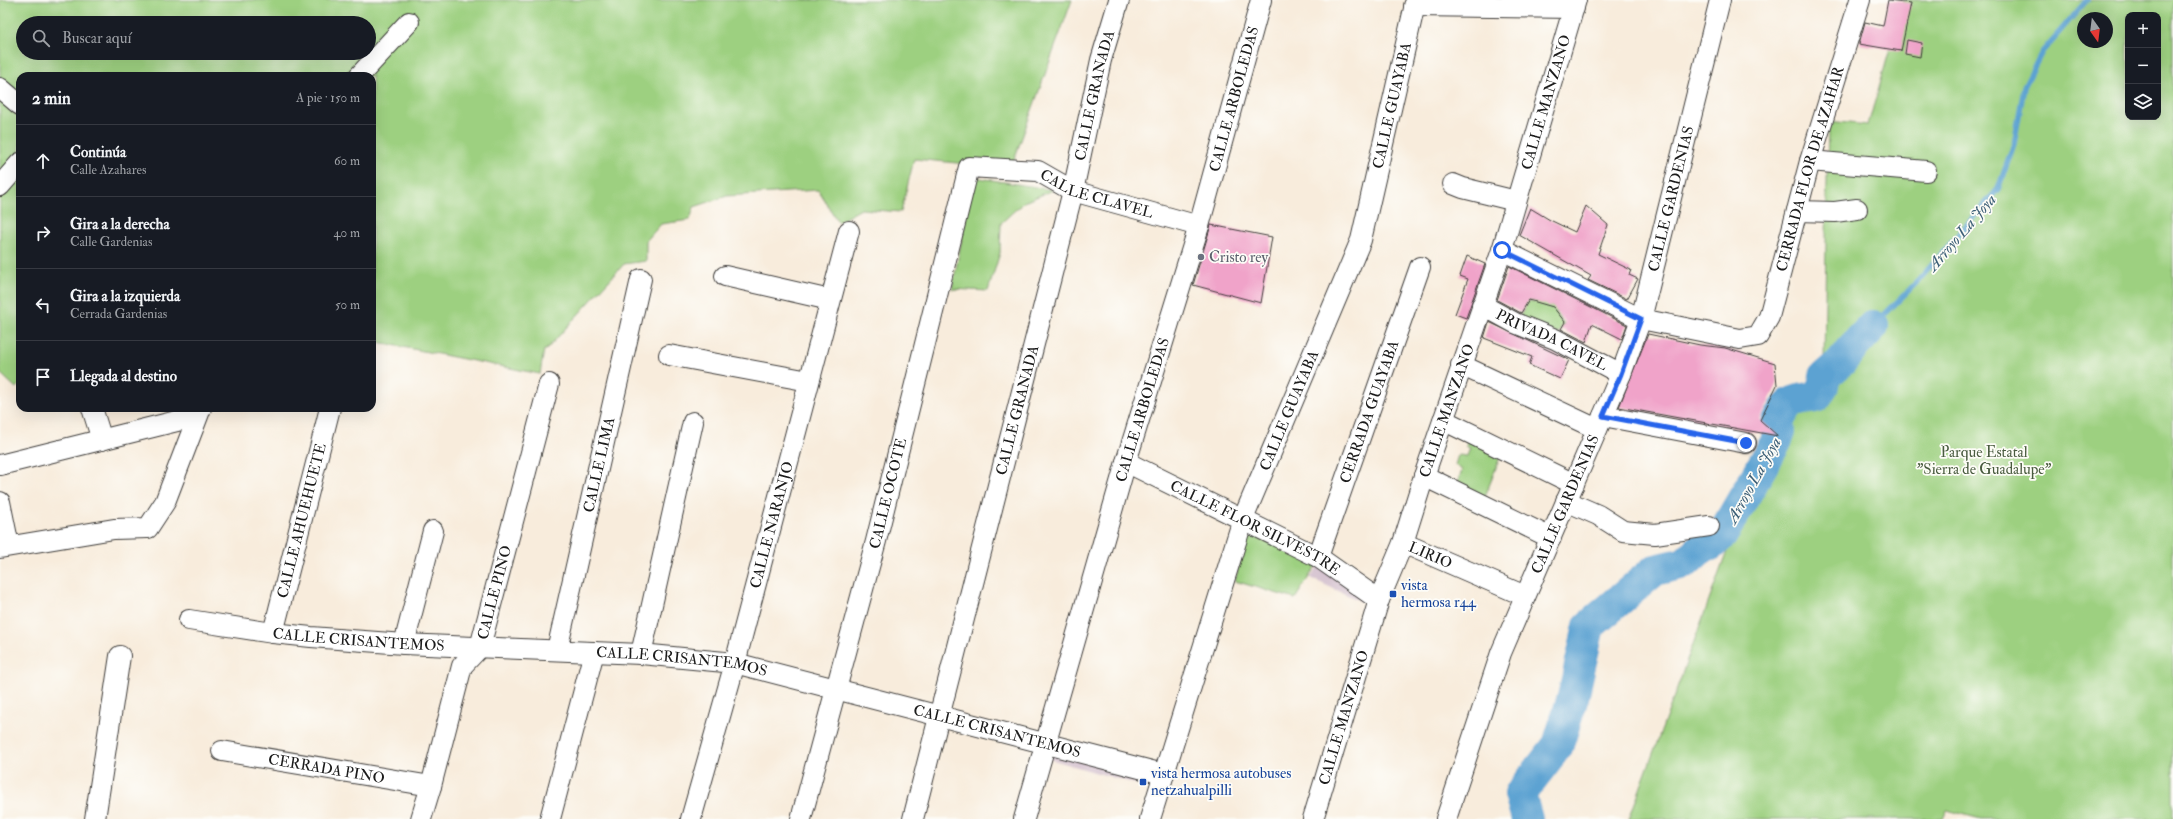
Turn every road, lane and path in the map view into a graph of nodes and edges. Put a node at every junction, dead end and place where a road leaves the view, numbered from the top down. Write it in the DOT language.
graph roads {
  1 [pos="1119,0"];
  2 [pos="1261,0"];
  3 [pos="1720,0"];
  4 [pos="1860,0"];
  5 [pos="1415,3"];
  6 [pos="1575,4"];
  7 [pos="409,22"];
  8 [pos="376,58"];
  9 [pos="374,60"];
  10 [pos="363,72"];
  11 [pos="0,88"];
  12 [pos="16,102"];
  13 [pos="1810,161"];
  14 [pos="969,167"];
  15 [pos="16,168"];
  16 [pos="1926,171"];
  17 [pos="1453,184"];
  18 [pos="0,186"];
  19 [pos="1073,191"];
  20 [pos="1516,201"];
  21 [pos="1856,209"];
  22 [pos="1797,211"];
  23 [pos="1200,226"];
  24 [pos="849,231"];
  25 [pos="1502,250"];
  26 [pos="1420,267"];
  27 [pos="725,276"];
  28 [pos="641,279"];
  29 [pos="830,300"];
  30 [pos="1482,305"];
  31 [pos="1641,319"];
  32 [pos="669,355"];
  33 [pos="1461,365"];
  34 [pos="1621,374"];
  35 [pos="809,381"];
  36 [pos="549,384"];
  37 [pos="93,412"];
  38 [pos="199,412"];
  39 [pos="329,412"];
  40 [pos="1443,420"];
  41 [pos="693,422"];
  42 [pos="1600,422"];
  43 [pos="102,440"];
  44 [pos="1746,443"];
  45 [pos="1126,462"];
  46 [pos="0,465"];
  47 [pos="1424,476"];
  48 [pos="1570,492"];
  49 [pos="0,502"];
  50 [pos="1243,519"];
  51 [pos="1710,526"];
  52 [pos="433,531"];
  53 [pos="1551,538"];
  54 [pos="1403,543"];
  55 [pos="4,547"];
  56 [pos="1318,557"];
  57 [pos="1525,596"];
  58 [pos="1379,600"];
  59 [pos="189,620"];
  60 [pos="273,634"];
  61 [pos="404,644"];
  62 [pos="480,647"];
  63 [pos="557,650"];
  64 [pos="594,652"];
  65 [pos="641,654"];
  66 [pos="120,656"];
  67 [pos="735,663"];
  68 [pos="836,688"];
  69 [pos="940,715"];
  70 [pos="1045,743"];
  71 [pos="222,751"];
  72 [pos="1163,774"];
  73 [pos="432,786"];
  74 [pos="95,819"];
  75 [pos="420,819"];
  76 [pos="550,819"];
  77 [pos="691,819"];
  78 [pos="801,819"];
  79 [pos="913,819"];
  80 [pos="1024,819"];
  81 [pos="1150,819"];
  82 [pos="1313,819"];
  83 [pos="1446,819"];
  1 -- 19 [label="street, CALLE GRANADA"];
  2 -- 23 [label="street, CALLE ARBOLEDAS"];
  3 -- 31 [label="street, CALLE GARDENIAS"];
  4 -- 13 [label="street, CERRADA FLOR DE AZAHAR"];
  5 -- 6 [label="street"];
  5 -- 50 [label="street, CALLE GUAYABA"];
  6 -- 20 [label="street, CALLE MANZANO"];
  7 -- 8 [label="street"];
  9 -- 10 [label="street"];
  11 -- 12 [label="street"];
  13 -- 16 [label="street"];
  13 -- 22 [label="street, CERRADA FLOR DE AZAHAR"];
  14 -- 19 [label="street, CALLE CLAVEL"];
  14 -- 68 [label="street, CALLE OCOTE"];
  15 -- 18 [label="street"];
  17 -- 20 [label="street"];
  19 -- 23 [label="street, CALLE CLAVEL"];
  19 -- 69 [label="street, CALLE GRANADA"];
  20 -- 25 [label="street, CALLE MANZANO"];
  21 -- 22 [label="street"];
  22 -- 31 [label="street, CERRADA FLOR DE AZAHAR"];
  23 -- 45 [label="street, CALLE ARBOLEDAS"];
  24 -- 29 [label="street, CALLE NARANJO"];
  25 -- 30 [label="street, CALLE MANZANO"];
  25 -- 31 [label="street"];
  26 -- 56 [label="street, CERRADA GUAYABA"];
  27 -- 29 [label="street"];
  28 -- 63 [label="street, CALLE LIMA"];
  29 -- 35 [label="street, CALLE NARANJO"];
  30 -- 33 [label="street, CALLE MANZANO"];
  30 -- 34 [label="street, PRIVADA CAVEL"];
  31 -- 34 [label="street, CALLE GARDENIAS"];
  32 -- 35 [label="street"];
  33 -- 40 [label="street, CALLE MANZANO"];
  33 -- 42 [label="street"];
  34 -- 42 [label="street, CALLE GARDENIAS"];
  35 -- 67 [label="street, CALLE NARANJO"];
  36 -- 62 [label="street, CALLE PINO"];
  37 -- 43 [label="street"];
  38 -- 43 [label="street"];
  38 -- 55 [label="street"];
  39 -- 60 [label="street, CALLE AHUEHUETE"];
  40 -- 47 [label="street, CALLE MANZANO"];
  40 -- 48 [label="street"];
  41 -- 65 [label="street"];
  42 -- 44 [label="street"];
  42 -- 48 [label="street, CALLE GARDENIAS"];
  43 -- 46 [label="street"];
  45 -- 50 [label="street, CALLE FLOR SILVESTRE"];
  45 -- 70 [label="street, CALLE ARBOLEDAS"];
  47 -- 53 [label="street"];
  47 -- 54 [label="street, CALLE MANZANO"];
  48 -- 51 [label="street"];
  48 -- 53 [label="street, CALLE GARDENIAS"];
  49 -- 55 [label="street"];
  50 -- 56 [label="street, CALLE FLOR SILVESTRE"];
  50 -- 72 [label="street, CALLE GUAYABA"];
  52 -- 61 [label="street"];
  53 -- 57 [label="street, CALLE GARDENIAS"];
  54 -- 57 [label="street, LIRIO"];
  54 -- 58 [label="street, CALLE MANZANO"];
  56 -- 58 [label="street, CALLE FLOR SILVESTRE"];
  57 -- 83 [label="street, CALLE GARDENIAS"];
  58 -- 82 [label="street, CALLE MANZANO"];
  59 -- 60 [label="street, CALLE CRISANTEMOS"];
  60 -- 61 [label="street, CALLE CRISANTEMOS"];
  61 -- 62 [label="street, CALLE CRISANTEMOS"];
  62 -- 63 [label="street, CALLE CRISANTEMOS"];
  62 -- 73 [label="street, CALLE PINO"];
  63 -- 64 [label="street, CALLE CRISANTEMOS"];
  64 -- 65 [label="street, CALLE CRISANTEMOS"];
  64 -- 76 [label="street"];
  65 -- 67 [label="street, CALLE CRISANTEMOS"];
  66 -- 74 [label="street"];
  67 -- 68 [label="street, CALLE CRISANTEMOS"];
  67 -- 77 [label="street, CALLE NARANJO"];
  68 -- 69 [label="street, CALLE CRISANTEMOS"];
  68 -- 78 [label="street, CALLE OCOTE"];
  69 -- 70 [label="street, CALLE CRISANTEMOS"];
  69 -- 79 [label="street, CALLE GRANADA"];
  70 -- 72 [label="street, CALLE CRISANTEMOS"];
  70 -- 80 [label="street, CALLE ARBOLEDAS"];
  71 -- 73 [label="street, CERRADA PINO"];
  72 -- 81 [label="street, CALLE GUAYABA"];
  73 -- 75 [label="street, CALLE PINO"];
}
